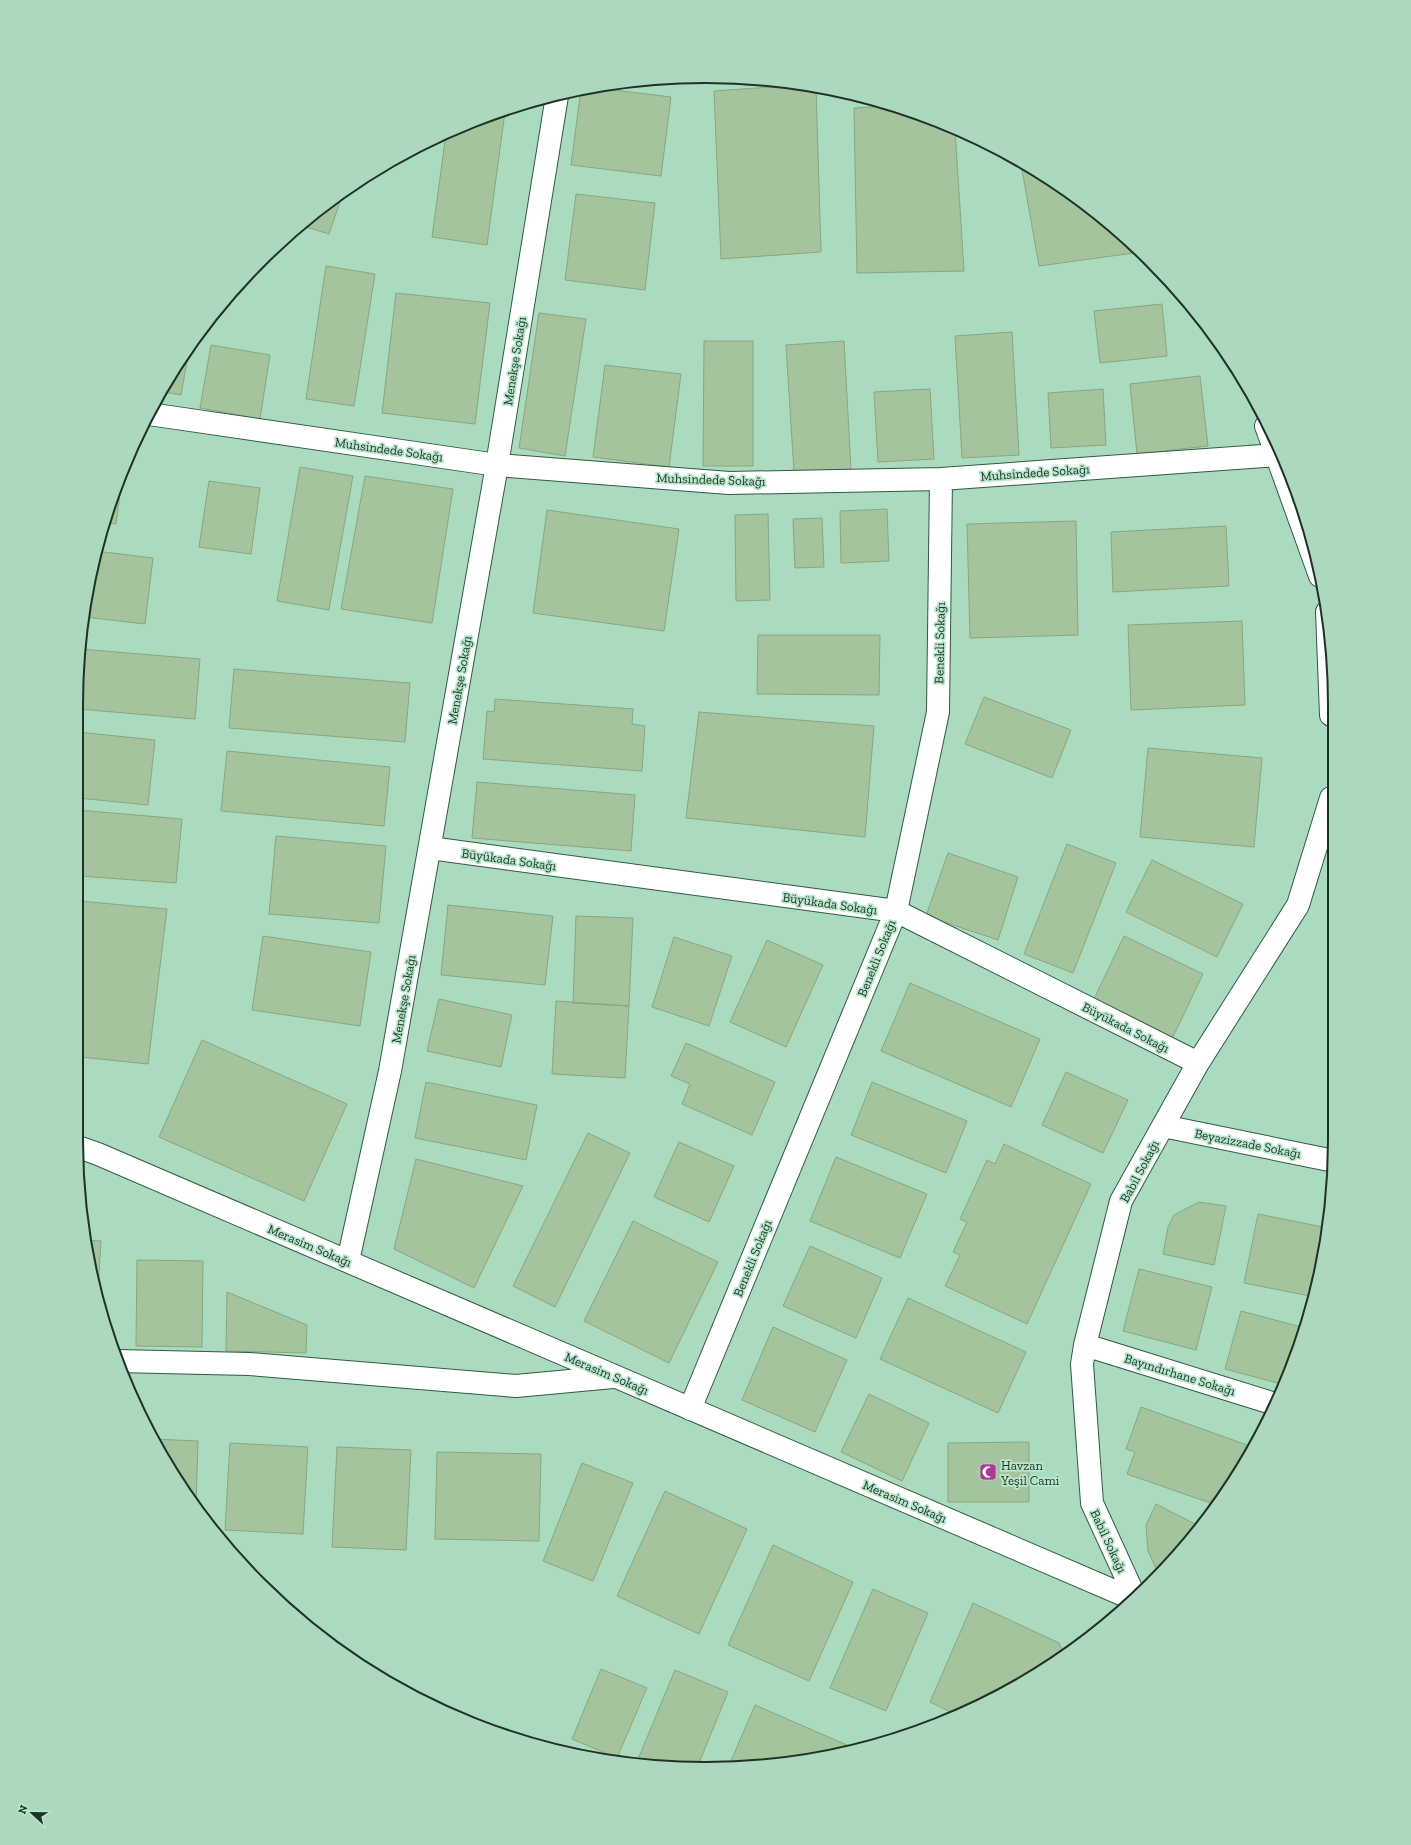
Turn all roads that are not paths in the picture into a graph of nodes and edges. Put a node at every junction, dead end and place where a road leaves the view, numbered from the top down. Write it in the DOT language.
graph roads {
  1 [pos="556,101"];
  2 [pos="155,415"];
  3 [pos="1276,455"];
  4 [pos="496,465"];
  5 [pos="941,479"];
  6 [pos="1288,487"];
  7 [pos="1296,510"];
  8 [pos="1328,811"];
  9 [pos="430,848"];
  10 [pos="896,912"];
  11 [pos="1198,1064"];
  12 [pos="1163,1126"];
  13 [pos="83,1149"];
  14 [pos="1328,1160"];
  15 [pos="348,1261"];
  16 [pos="1085,1345"];
  17 [pos="124,1361"];
  18 [pos="615,1376"];
  19 [pos="1270,1402"];
  20 [pos="690,1409"];
  21 [pos="1133,1592"];
  22 [pos="1128,1597"];
  1 -- 4 [label="street, Menekşe Sokağı"];
  2 -- 4 [label="street, Muhsindede Sokağı"];
  3 -- 5 [label="street, Muhsindede Sokağı"];
  4 -- 5 [label="street, Muhsindede Sokağı"];
  4 -- 9 [label="street, Menekşe Sokağı"];
  5 -- 10 [label="street, Benekli Sokağı"];
  6 -- 7 [label="street"];
  8 -- 11 [label="street, Babil Sokağı"];
  9 -- 10 [label="street, Büyükada Sokağı"];
  9 -- 15 [label="street, Menekşe Sokağı"];
  10 -- 11 [label="street, Büyükada Sokağı"];
  10 -- 20 [label="street, Benekli Sokağı"];
  11 -- 12 [label="street, Babil Sokağı"];
  12 -- 14 [label="street, Beyazizzade Sokağı"];
  12 -- 16 [label="street, Babil Sokağı"];
  13 -- 15 [label="street, Merasim Sokağı"];
  15 -- 18 [label="street, Merasim Sokağı"];
  16 -- 19 [label="street, Bayındırhane Sokağı"];
  16 -- 21 [label="street, Babil Sokağı"];
  17 -- 18 [label="street"];
  18 -- 20 [label="street, Merasim Sokağı"];
  20 -- 22 [label="street, Merasim Sokağı"];
}
